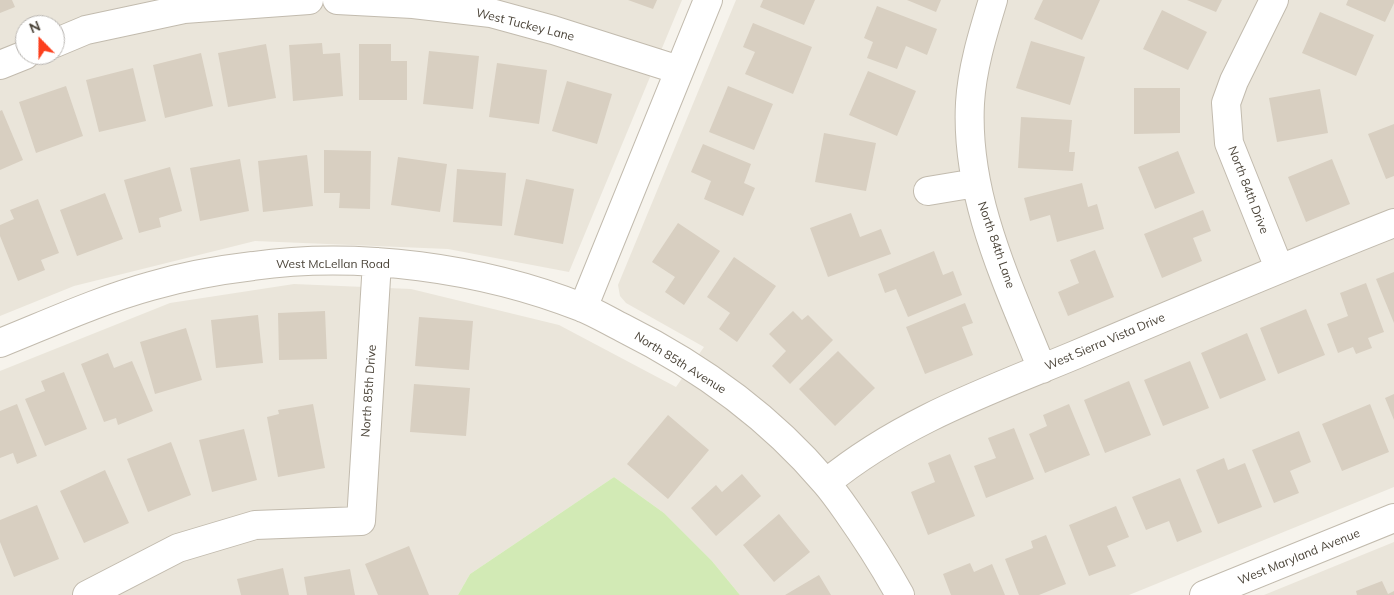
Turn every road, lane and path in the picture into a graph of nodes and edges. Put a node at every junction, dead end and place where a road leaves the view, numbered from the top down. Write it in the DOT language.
graph roads {
  1 [pos="309,0"];
  2 [pos="337,0"];
  3 [pos="708,0"];
  4 [pos="994,0"];
  5 [pos="1274,0"];
  6 [pos="65,39"];
  7 [pos="15,59"];
  8 [pos="0,65"];
  9 [pos="679,70"];
  10 [pos="976,182"];
  11 [pos="928,191"];
  12 [pos="1394,223"];
  13 [pos="377,262"];
  14 [pos="1279,268"];
  15 [pos="583,308"];
  16 [pos="0,343"];
  17 [pos="1042,369"];
  18 [pos="826,483"];
  19 [pos="1394,518"];
  20 [pos="88,595"];
  21 [pos="900,595"];
  22 [pos="1204,595"];
  1 -- 6 [label="street"];
  2 -- 9 [label="street, West Tuckey Lane"];
  3 -- 9 [label="street"];
  4 -- 10 [label="street, North 84th Lane"];
  5 -- 14 [label="street, North 84th Drive"];
  7 -- 8 [label="street"];
  9 -- 15 [label="street"];
  10 -- 11 [label="street"];
  10 -- 17 [label="street, North 84th Lane"];
  12 -- 14 [label="street, West Sierra Vista Drive"];
  13 -- 15 [label="street, West McLellan Road"];
  13 -- 16 [label="street, West McLellan Road"];
  13 -- 20 [label="street, North 85th Drive"];
  14 -- 17 [label="street, West Sierra Vista Drive"];
  15 -- 18 [label="street, North 85th Avenue"];
  17 -- 18 [label="street, West Sierra Vista Drive"];
  18 -- 21 [label="street, North 85th Avenue"];
  19 -- 22 [label="street, West Maryland Avenue"];
}
